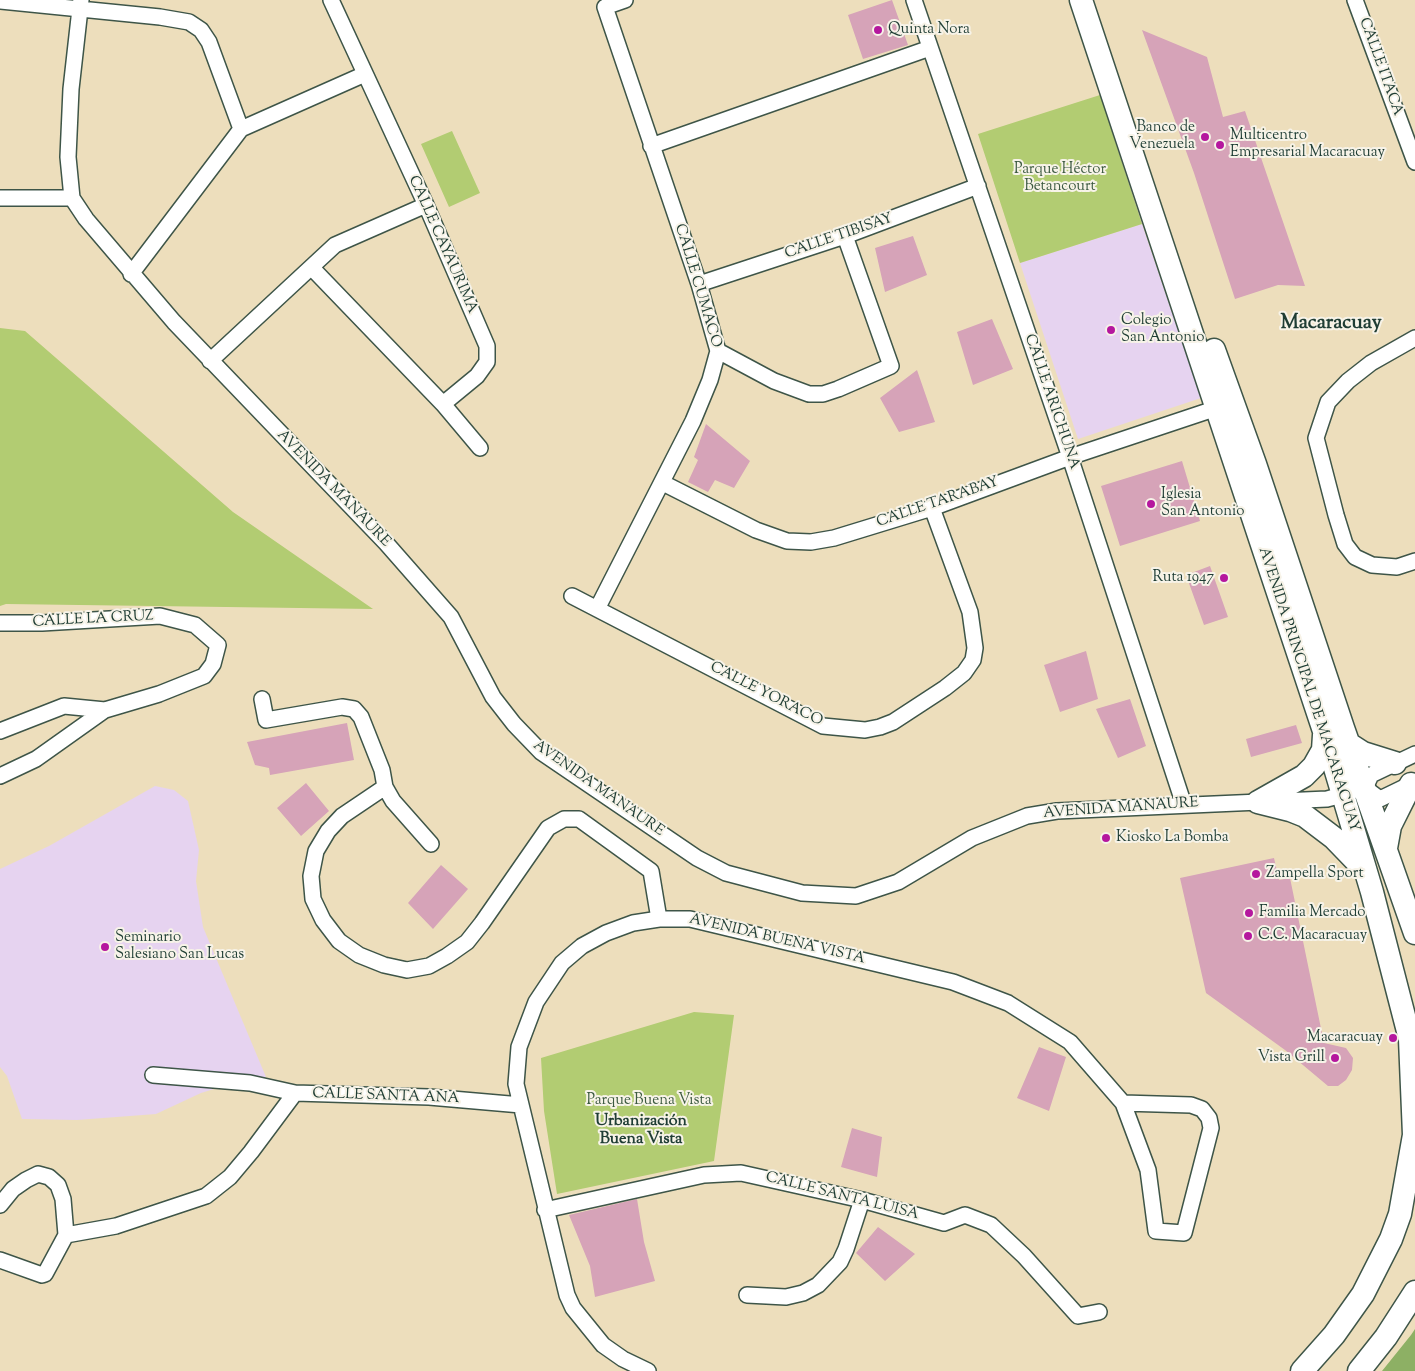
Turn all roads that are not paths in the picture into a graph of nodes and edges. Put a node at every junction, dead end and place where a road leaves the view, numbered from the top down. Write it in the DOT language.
graph roads {
  1 [pos="331,0"];
  2 [pos="624,0"];
  3 [pos="914,0"];
  4 [pos="1081,0"];
  5 [pos="1096,0"];
  6 [pos="1355,0"];
  7 [pos="0,1"];
  8 [pos="599,3"];
  9 [pos="81,5"];
  10 [pos="930,48"];
  11 [pos="364,74"];
  12 [pos="241,129"];
  13 [pos="651,146"];
  14 [pos="1415,162"];
  15 [pos="978,186"];
  16 [pos="0,198"];
  17 [pos="72,198"];
  18 [pos="426,205"];
  19 [pos="845,236"];
  20 [pos="312,268"];
  21 [pos="132,274"];
  22 [pos="699,284"];
  23 [pos="1415,338"];
  24 [pos="718,351"];
  25 [pos="210,361"];
  26 [pos="442,404"];
  27 [pos="1217,408"];
  28 [pos="480,448"];
  29 [pos="1070,457"];
  30 [pos="663,483"];
  31 [pos="932,508"];
  32 [pos="1415,561"];
  33 [pos="572,596"];
  34 [pos="597,609"];
  35 [pos="0,623"];
  36 [pos="262,699"];
  37 [pos="105,710"];
  38 [pos="0,731"];
  39 [pos="1324,732"];
  40 [pos="1349,744"];
  41 [pos="1405,759"];
  42 [pos="0,776"];
  43 [pos="1413,783"];
  44 [pos="385,787"];
  45 [pos="1365,788"];
  46 [pos="1342,795"];
  47 [pos="1258,802"];
  48 [pos="1184,805"];
  49 [pos="431,844"];
  50 [pos="1386,848"];
  51 [pos="1364,869"];
  52 [pos="659,919"];
  53 [pos="1415,932"];
  54 [pos="154,1075"];
  55 [pos="295,1093"];
  56 [pos="1123,1102"];
  57 [pos="1414,1103"];
  58 [pos="521,1105"];
  59 [pos="862,1200"];
  60 [pos="0,1205"];
  61 [pos="545,1210"];
  62 [pos="66,1235"];
  63 [pos="0,1260"];
  64 [pos="1415,1292"];
  65 [pos="748,1295"];
  66 [pos="1099,1312"];
  67 [pos="648,1371"];
  68 [pos="1302,1371"];
  69 [pos="1359,1371"];
  1 -- 11 [label="street, CALLE CAYAURIMA"];
  2 -- 8 [label="street"];
  3 -- 10 [label="street, CALLE ARICHUNA"];
  4 -- 27 [label="street, AVENIDA PRINCIPAL DE MACARACUAY"];
  5 -- 40 [label="street, AVENIDA PRINCIPAL DE MACARACUAY"];
  6 -- 14 [label="street, CALLE ITACA"];
  7 -- 9 [label="street"];
  8 -- 13 [label="street, CALLE CUMACO"];
  9 -- 12 [label="street"];
  9 -- 17 [label="street, AVENIDA MANAURE"];
  10 -- 13 [label="street"];
  10 -- 15 [label="street, CALLE ARICHUNA"];
  11 -- 12 [label="street"];
  11 -- 18 [label="street, CALLE CAYAURIMA"];
  12 -- 21 [label="street"];
  13 -- 22 [label="street, CALLE CUMACO"];
  15 -- 19 [label="street, CALLE TIBISAY"];
  15 -- 29 [label="street, CALLE ARICHUNA"];
  16 -- 17 [label="street"];
  17 -- 21 [label="street, AVENIDA MANAURE"];
  18 -- 20 [label="street"];
  18 -- 26 [label="street, CALLE CAYAURIMA"];
  19 -- 22 [label="street, CALLE TIBISAY"];
  19 -- 24 [label="street"];
  20 -- 25 [label="street"];
  20 -- 26 [label="street"];
  21 -- 25 [label="street, AVENIDA MANAURE"];
  22 -- 24 [label="street, CALLE CUMACO"];
  23 -- 32 [label="street"];
  24 -- 30 [label="street, CALLE CUMACO"];
  25 -- 48 [label="street, AVENIDA MANAURE"];
  26 -- 28 [label="street"];
  27 -- 29 [label="street, CALLE TARABAY"];
  27 -- 39 [label="street, AVENIDA PRINCIPAL DE MACARACUAY"];
  29 -- 31 [label="street, CALLE TARABAY"];
  29 -- 48 [label="street, CALLE ARICHUNA"];
  30 -- 31 [label="street, CALLE TARABAY"];
  30 -- 34 [label="street, CALLE CUMACO"];
  31 -- 34 [label="street, CALLE YORACO"];
  33 -- 34 [label="street, CALLE YORACO"];
  35 -- 37 [label="street, CALLE LA CRUZ"];
  36 -- 44 [label="street"];
  37 -- 38 [label="street"];
  37 -- 42 [label="street"];
  39 -- 46 [label="street, AVENIDA PRINCIPAL DE MACARACUAY"];
  39 -- 47 [label="street"];
  40 -- 41 [label="street"];
  40 -- 45 [label="street, AVENIDA PRINCIPAL DE MACARACUAY"];
  41 -- 45 [label="street"];
  43 -- 45 [label="street"];
  43 -- 50 [label="street"];
  44 -- 49 [label="street"];
  44 -- 52 [label="street"];
  45 -- 46 [label="street, AVENIDA MANAURE"];
  45 -- 50 [label="street, AVENIDA PRINCIPAL DE MACARACUAY"];
  46 -- 47 [label="street, AVENIDA MANAURE"];
  46 -- 51 [label="street, AVENIDA PRINCIPAL DE MACARACUAY"];
  47 -- 48 [label="street, AVENIDA MANAURE"];
  47 -- 51 [label="street"];
  50 -- 53 [label="street, AVENIDA PRINCIPAL DE MACARACUAY"];
  51 -- 57 [label="street, AVENIDA PRINCIPAL DE MACARACUAY"];
  52 -- 56 [label="street, AVENIDA BUENA VISTA"];
  52 -- 58 [label="street, AVENIDA BUENA VISTA"];
  54 -- 55 [label="street"];
  55 -- 58 [label="street, CALLE SANTA ANA"];
  55 -- 62 [label="street, CALLE SANTA ANA"];
  56 -- 56 [label="street, AVENIDA BUENA VISTA"];
  57 -- 68 [label="street, AVENIDA PRINCIPAL DE MACARACUAY"];
  58 -- 61 [label="street, AVENIDA BUENA VISTA"];
  59 -- 61 [label="street, CALLE SANTA LUISA"];
  59 -- 65 [label="street"];
  59 -- 66 [label="street, CALLE SANTA LUISA"];
  60 -- 62 [label="street"];
  61 -- 67 [label="street, AVENIDA BUENA VISTA"];
  62 -- 63 [label="street"];
  64 -- 69 [label="street"];
}
